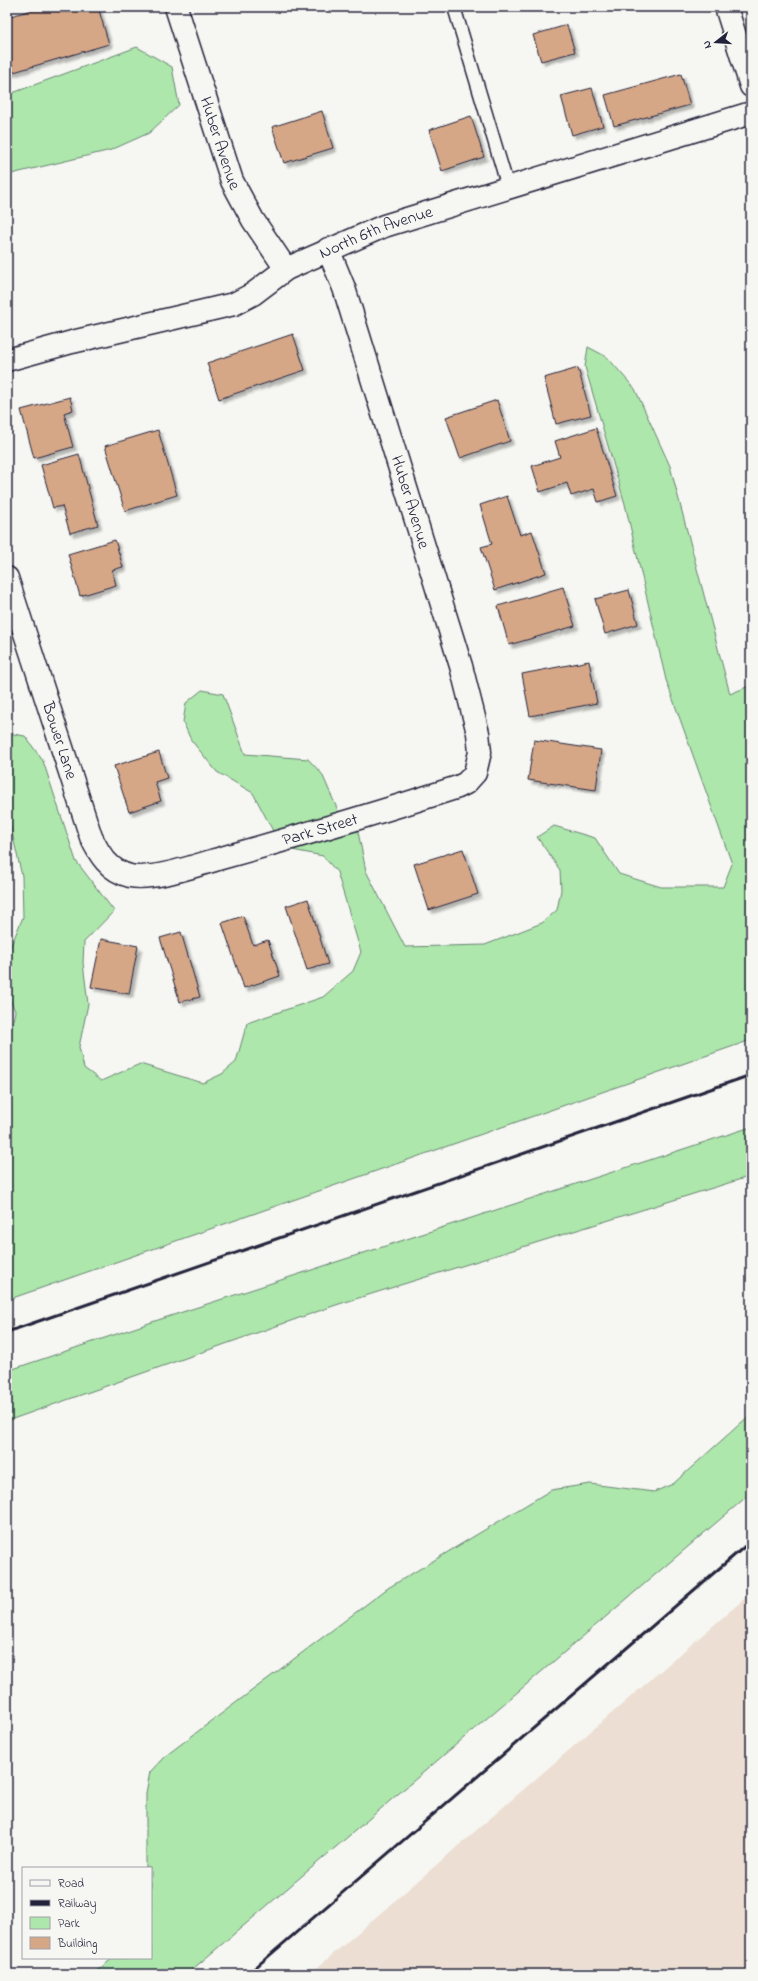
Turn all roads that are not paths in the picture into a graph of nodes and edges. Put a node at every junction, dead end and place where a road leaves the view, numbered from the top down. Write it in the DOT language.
graph roads {
  1 [pos="176,7"];
  2 [pos="454,7"];
  3 [pos="726,7"];
  4 [pos="751,86"];
  5 [pos="751,113"];
  6 [pos="508,187"];
  7 [pos="328,249"];
  8 [pos="286,269"];
  9 [pos="7,360"];
  10 [pos="7,578"];
  11 [pos="480,758"];
  12 [pos="143,877"];
  1 -- 8 [label="street, Huber Avenue"];
  2 -- 6 [label="lane"];
  3 -- 4 [label="street"];
  5 -- 6 [label="street, North 6th Avenue"];
  6 -- 7 [label="street, North 6th Avenue"];
  7 -- 8 [label="street, North 6th Avenue"];
  7 -- 11 [label="street, Huber Avenue"];
  8 -- 9 [label="street, North 6th Avenue"];
  10 -- 12 [label="street, Bower Lane"];
  11 -- 12 [label="street, Park Street"];
}
